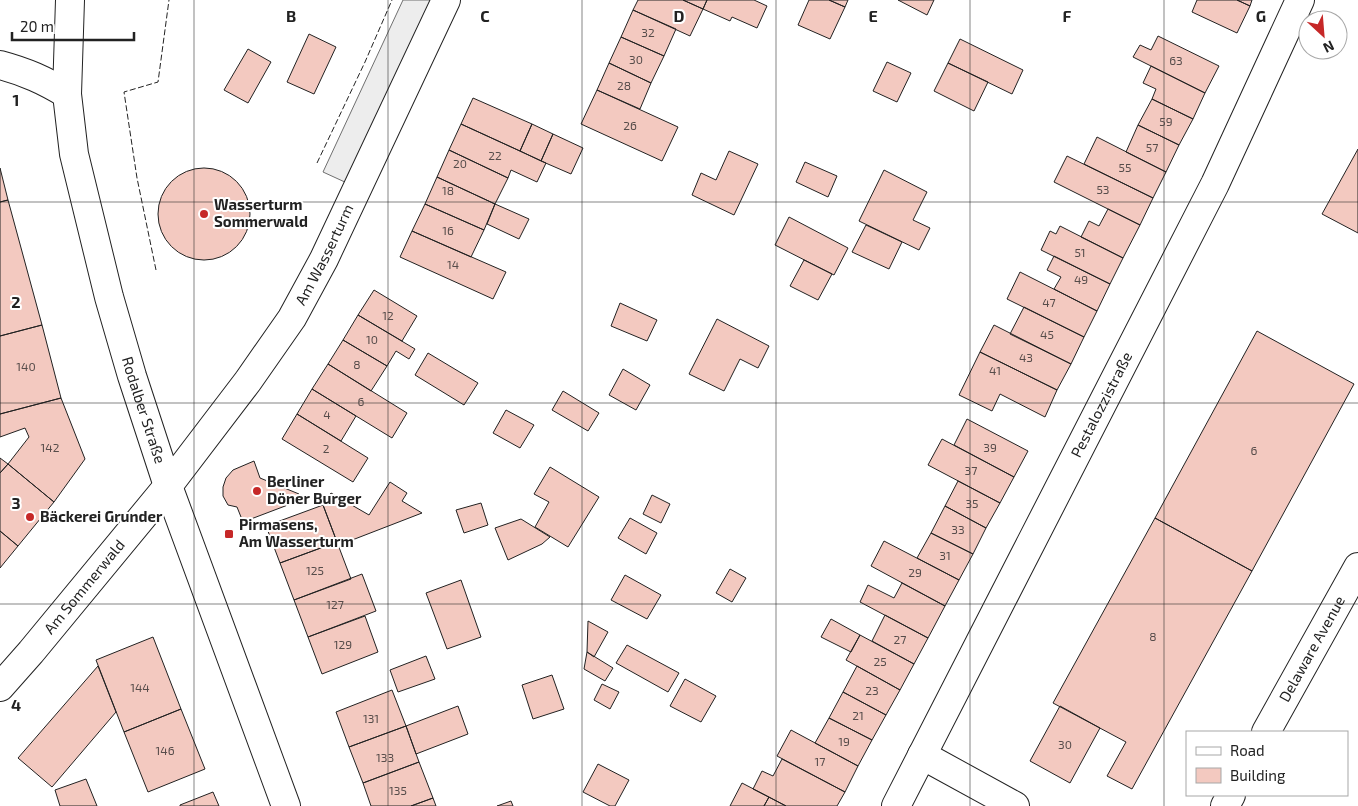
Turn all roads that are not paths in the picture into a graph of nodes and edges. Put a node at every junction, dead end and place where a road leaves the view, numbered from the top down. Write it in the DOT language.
graph roads {
  1 [pos="70,0"];
  2 [pos="446,0"];
  3 [pos="1300,0"];
  4 [pos="0,66"];
  5 [pos="67,94"];
  6 [pos="168,486"];
  7 [pos="1358,566"];
  8 [pos="0,687"];
  9 [pos="1267,731"];
  10 [pos="922,755"];
  11 [pos="286,806"];
  12 [pos="896,806"];
  13 [pos="1016,806"];
  1 -- 5 [label="street, Rodalber Straße"];
  2 -- 6 [label="street, Am Wasserturm"];
  3 -- 10 [label="street, Pestalozzistraße"];
  4 -- 5 [label="street"];
  5 -- 6 [label="street, Rodalber Straße"];
  6 -- 8 [label="street, Am Sommerwald"];
  6 -- 11 [label="street, Rodalber Straße"];
  7 -- 9 [label="street, Delaware Avenue"];
  10 -- 12 [label="street, Pestalozzistraße"];
  10 -- 13 [label="street"];
}
